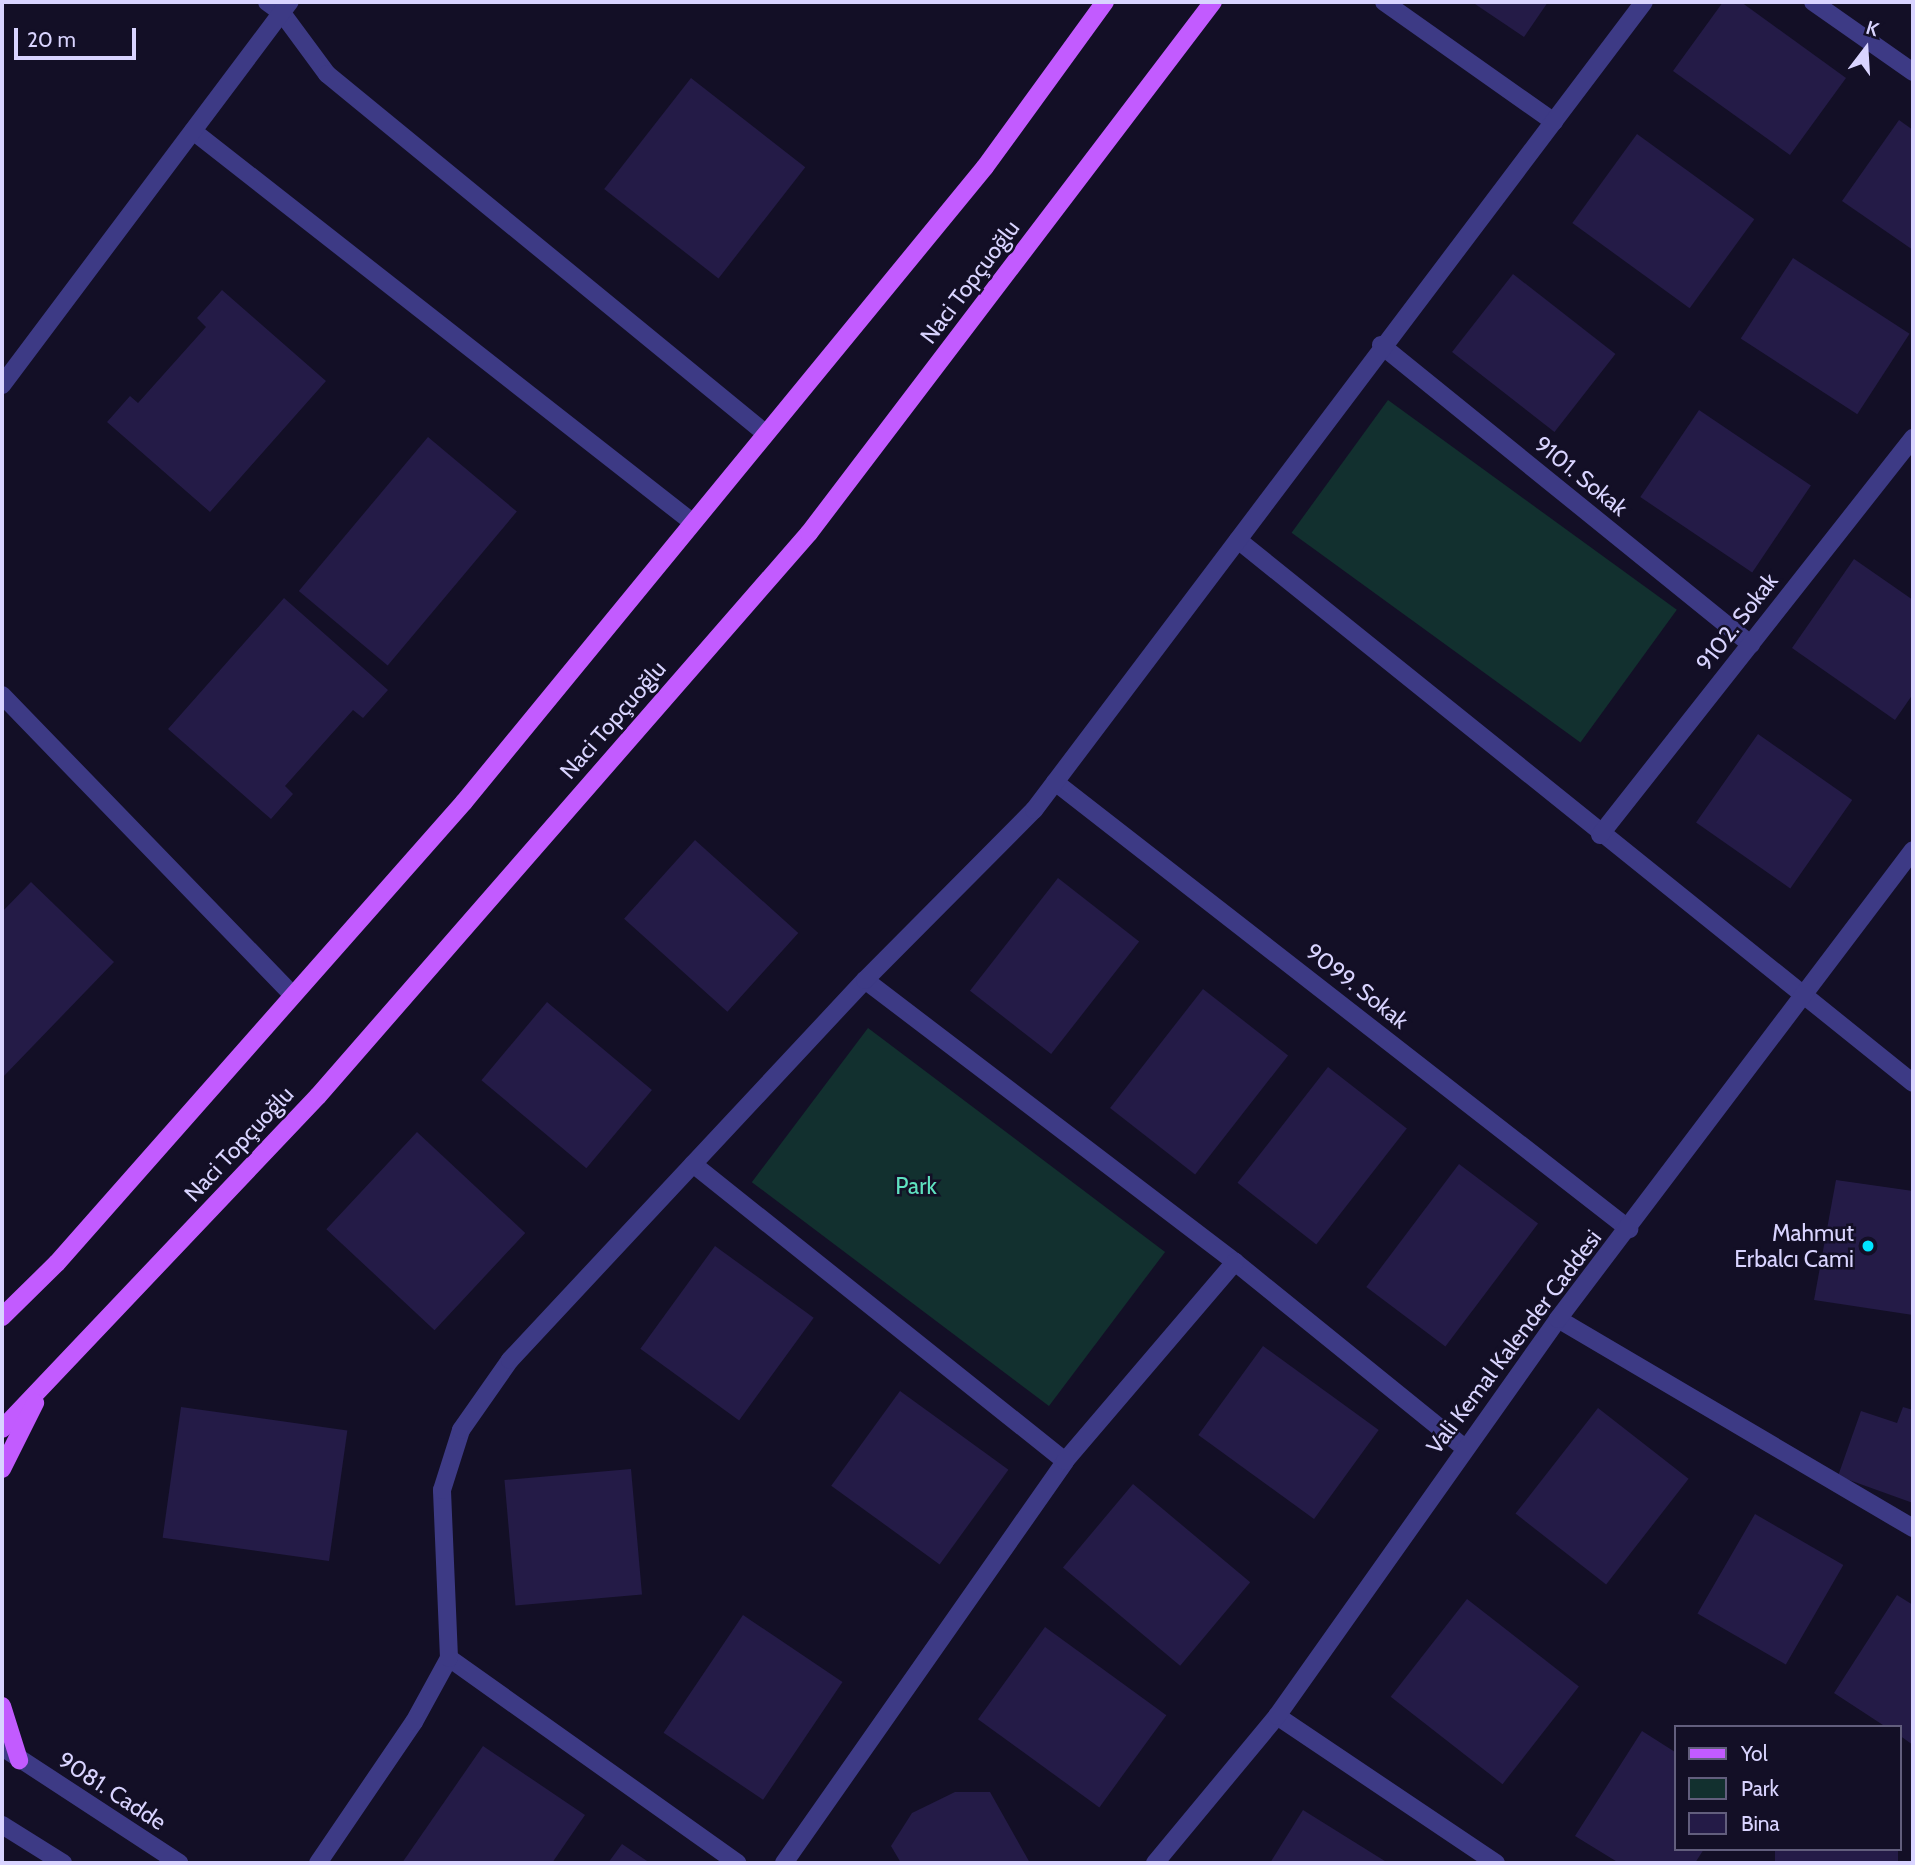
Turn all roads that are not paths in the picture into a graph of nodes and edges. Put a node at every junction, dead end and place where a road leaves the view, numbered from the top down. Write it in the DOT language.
graph roads {
  1 [pos="1105,2"];
  2 [pos="1213,2"];
  3 [pos="1384,2"];
  4 [pos="1644,2"];
  5 [pos="1813,2"];
  6 [pos="280,5"];
  7 [pos="1913,72"];
  8 [pos="1554,122"];
  9 [pos="193,131"];
  10 [pos="1381,345"];
  11 [pos="2,385"];
  12 [pos="765,433"];
  13 [pos="1913,438"];
  14 [pos="692,522"];
  15 [pos="1238,540"];
  16 [pos="1751,645"];
  17 [pos="2,695"];
  18 [pos="1055,782"];
  19 [pos="1600,835"];
  20 [pos="1913,850"];
  21 [pos="865,980"];
  22 [pos="1803,991"];
  23 [pos="293,995"];
  24 [pos="1913,1083"];
  25 [pos="693,1164"];
  26 [pos="1629,1229"];
  27 [pos="1235,1262"];
  28 [pos="2,1317"];
  29 [pos="1558,1319"];
  30 [pos="41,1392"];
  31 [pos="2,1429"];
  32 [pos="1465,1448"];
  33 [pos="1065,1461"];
  34 [pos="2,1469"];
  35 [pos="1913,1528"];
  36 [pos="449,1658"];
  37 [pos="2,1706"];
  38 [pos="1277,1716"];
  39 [pos="2,1746"];
  40 [pos="19,1760"];
  41 [pos="2,1825"];
  42 [pos="63,1863"];
  43 [pos="179,1863"];
  44 [pos="317,1863"];
  45 [pos="737,1863"];
  46 [pos="784,1863"];
  47 [pos="1155,1863"];
  48 [pos="1496,1863"];
  1 -- 12 [label="main road"];
  2 -- 30 [label="main road, Naci Topçuoğlu"];
  3 -- 8 [label="street"];
  4 -- 8 [label="street"];
  5 -- 7 [label="street"];
  6 -- 9 [label="street"];
  6 -- 12 [label="street"];
  8 -- 10 [label="street"];
  9 -- 11 [label="street"];
  9 -- 14 [label="street"];
  10 -- 15 [label="street"];
  10 -- 16 [label="street, 9101. Sokak"];
  12 -- 14 [label="main road"];
  13 -- 16 [label="street, 9102. Sokak"];
  14 -- 23 [label="main road"];
  15 -- 18 [label="street"];
  15 -- 19 [label="street"];
  16 -- 19 [label="street, 9102. Sokak"];
  17 -- 23 [label="street"];
  18 -- 21 [label="street"];
  18 -- 26 [label="street, 9099. Sokak"];
  19 -- 22 [label="street"];
  20 -- 22 [label="street, Vali Kemal Kalender Caddesi"];
  21 -- 25 [label="street"];
  21 -- 27 [label="street"];
  22 -- 24 [label="street"];
  22 -- 26 [label="street, Vali Kemal Kalender Caddesi"];
  23 -- 28 [label="main road"];
  25 -- 33 [label="street"];
  25 -- 36 [label="street"];
  26 -- 29 [label="street, Vali Kemal Kalender Caddesi"];
  27 -- 32 [label="street"];
  27 -- 33 [label="street"];
  29 -- 32 [label="street, Vali Kemal Kalender Caddesi"];
  29 -- 35 [label="street"];
  30 -- 31 [label="main road, Naci Topçuoğlu"];
  30 -- 34 [label="main road"];
  32 -- 38 [label="street, Vali Kemal Kalender Caddesi"];
  33 -- 46 [label="street"];
  36 -- 44 [label="street"];
  36 -- 45 [label="street"];
  37 -- 40 [label="main road"];
  38 -- 47 [label="street, Vali Kemal Kalender Caddesi"];
  38 -- 48 [label="street"];
  39 -- 40 [label="street, 9081. Cadde"];
  40 -- 43 [label="street, 9081. Cadde"];
  41 -- 42 [label="street"];
}
